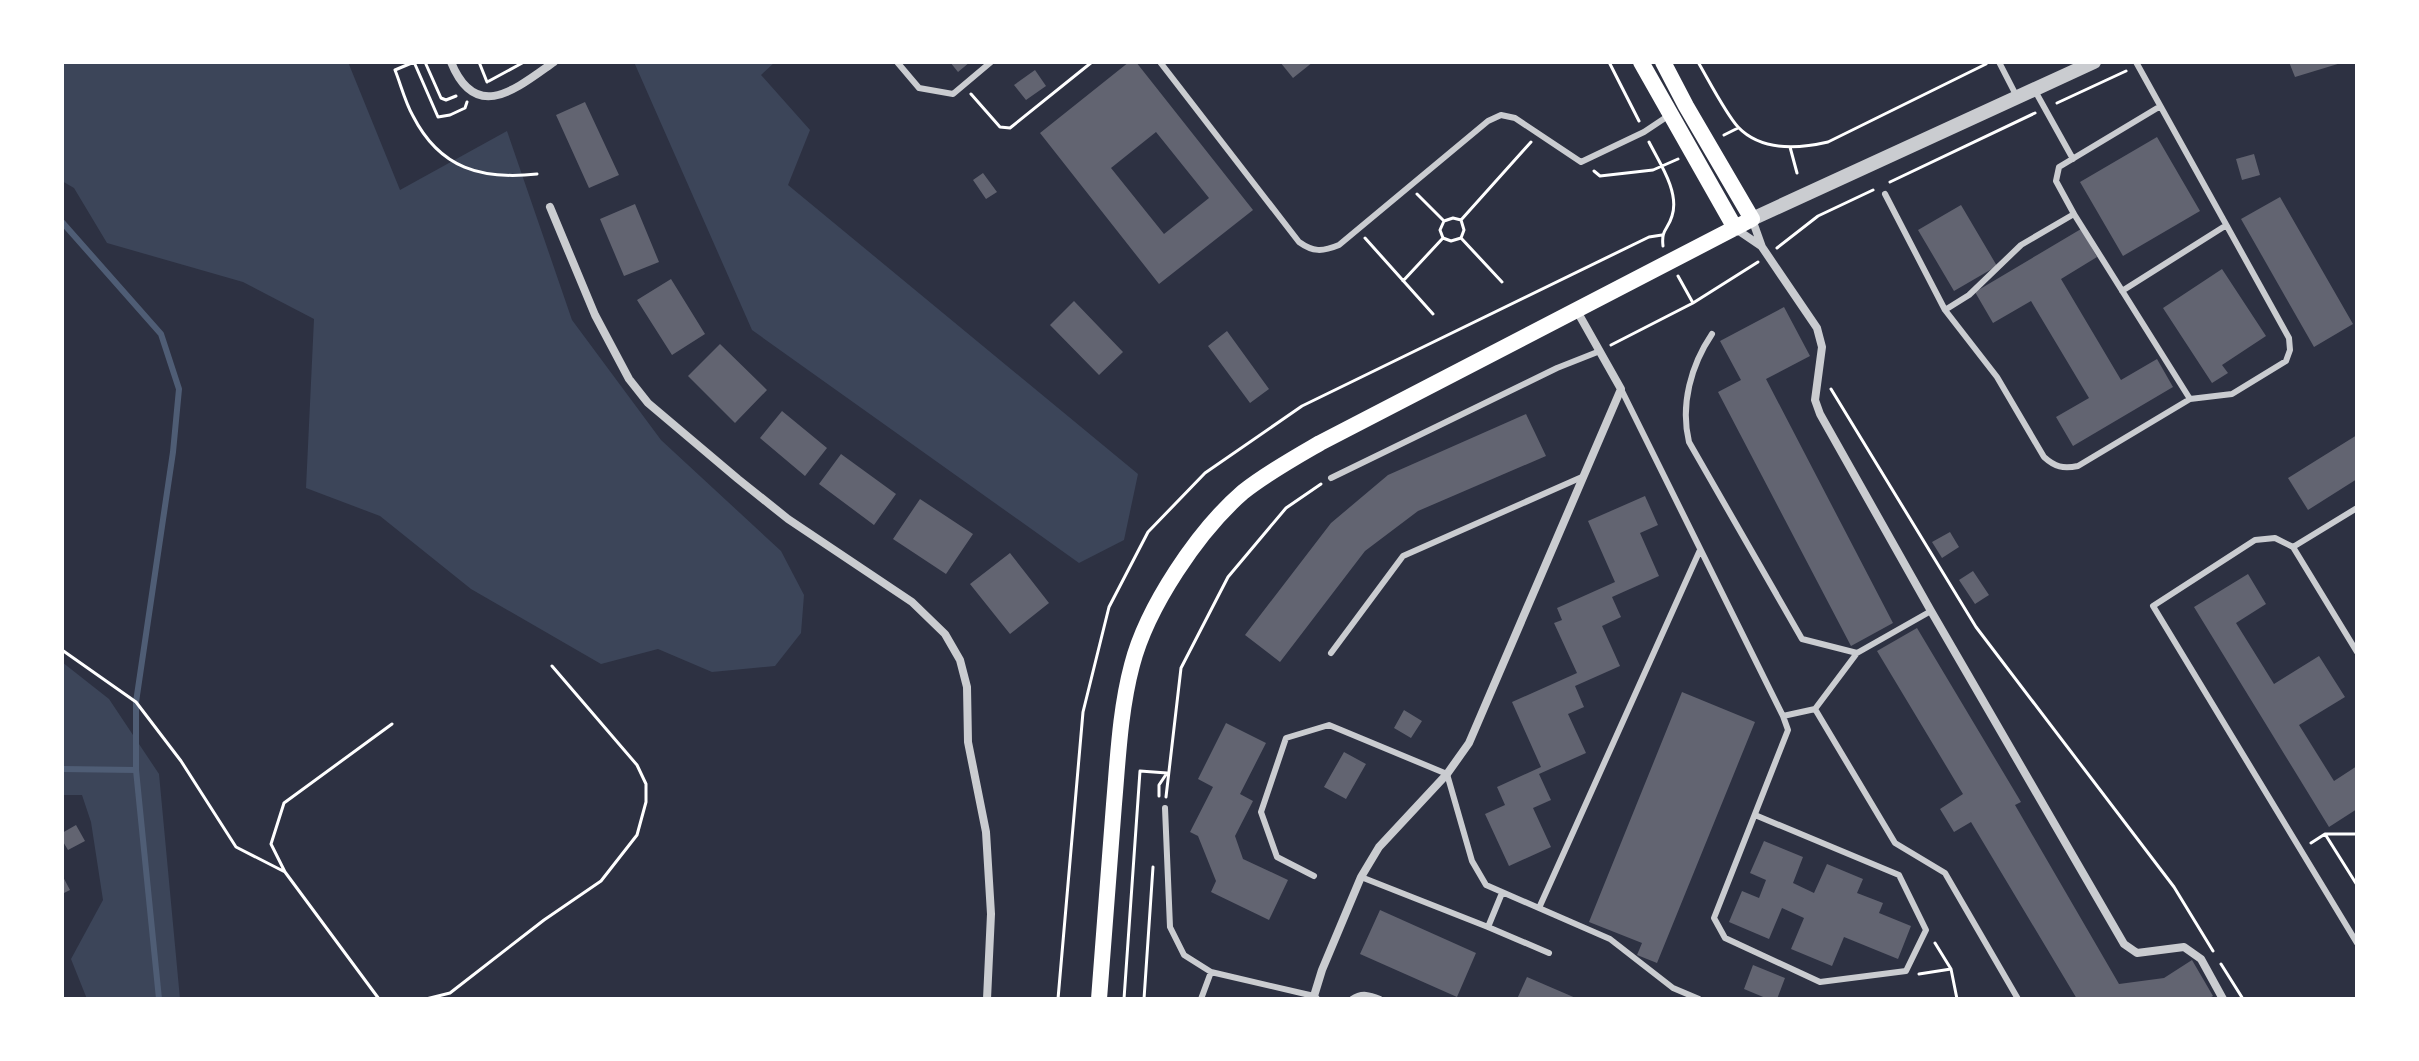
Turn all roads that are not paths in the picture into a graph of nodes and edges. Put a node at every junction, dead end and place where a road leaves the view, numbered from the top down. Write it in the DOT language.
graph roads {
  1 [pos="451,62"];
  2 [pos="554,62"];
  3 [pos="897,62"];
  4 [pos="991,62"];
  5 [pos="1160,62"];
  6 [pos="1641,62"];
  7 [pos="1663,62"];
  8 [pos="1999,62"];
  9 [pos="2094,62"];
  10 [pos="2136,62"];
  11 [pos="2034,89"];
  12 [pos="2017,97"];
  13 [pos="2159,107"];
  14 [pos="1670,114"];
  15 [pos="2073,159"];
  16 [pos="1885,194"];
  17 [pos="550,207"];
  18 [pos="2074,214"];
  19 [pos="1752,219"];
  20 [pos="2225,226"];
  21 [pos="1735,228"];
  22 [pos="1762,247"];
  23 [pos="2122,291"];
  24 [pos="1945,310"];
  25 [pos="1577,311"];
  26 [pos="1712,334"];
  27 [pos="1600,351"];
  28 [pos="1621,389"];
  29 [pos="2190,399"];
  30 [pos="1582,477"];
  31 [pos="1331,478"];
  32 [pos="2357,508"];
  33 [pos="2293,547"];
  34 [pos="1700,550"];
  35 [pos="1931,611"];
  36 [pos="2357,652"];
  37 [pos="1331,653"];
  38 [pos="1857,653"];
  39 [pos="1815,709"];
  40 [pos="1783,716"];
  41 [pos="1447,774"];
  42 [pos="1165,808"];
  43 [pos="1755,815"];
  44 [pos="1314,876"];
  45 [pos="1361,877"];
  46 [pos="1502,893"];
  47 [pos="1539,908"];
  48 [pos="1488,927"];
  49 [pos="2357,943"];
  50 [pos="1549,953"];
  51 [pos="1211,972"];
  52 [pos="1315,998"];
  53 [pos="987,999"];
  54 [pos="1099,999"];
  55 [pos="1201,999"];
  56 [pos="1352,999"];
  57 [pos="1380,999"];
  58 [pos="1699,999"];
  59 [pos="2018,999"];
  60 [pos="2223,999"];
  1 -- 2 [label="street"];
  3 -- 4 [label="lane"];
  5 -- 14 [label="lane"];
  6 -- 14 [label="main road"];
  7 -- 19 [label="main road"];
  8 -- 12 [label="lane"];
  9 -- 11 [label="street"];
  10 -- 13 [label="lane"];
  11 -- 12 [label="street"];
  11 -- 15 [label="lane"];
  12 -- 19 [label="street"];
  13 -- 15 [label="lane"];
  13 -- 20 [label="lane"];
  14 -- 21 [label="main road"];
  15 -- 18 [label="lane"];
  16 -- 24 [label="lane"];
  17 -- 53 [label="street"];
  18 -- 23 [label="lane"];
  18 -- 24 [label="lane"];
  19 -- 21 [label="main road"];
  19 -- 22 [label="street"];
  20 -- 23 [label="lane"];
  20 -- 29 [label="lane"];
  21 -- 22 [label="street"];
  21 -- 25 [label="main road"];
  22 -- 35 [label="street"];
  23 -- 29 [label="lane"];
  24 -- 29 [label="lane"];
  25 -- 27 [label="street"];
  25 -- 54 [label="main road"];
  26 -- 38 [label="lane"];
  27 -- 28 [label="street"];
  27 -- 31 [label="lane"];
  28 -- 30 [label="street"];
  28 -- 34 [label="lane"];
  30 -- 37 [label="lane"];
  30 -- 41 [label="street"];
  32 -- 33 [label="lane"];
  33 -- 36 [label="lane"];
  33 -- 49 [label="lane"];
  34 -- 40 [label="lane"];
  34 -- 47 [label="lane"];
  35 -- 38 [label="lane"];
  35 -- 60 [label="street"];
  38 -- 39 [label="lane"];
  39 -- 40 [label="lane"];
  39 -- 59 [label="lane"];
  40 -- 43 [label="lane"];
  41 -- 44 [label="lane"];
  41 -- 45 [label="street"];
  41 -- 46 [label="lane"];
  42 -- 51 [label="lane"];
  43 -- 43 [label="lane"];
  45 -- 48 [label="lane"];
  45 -- 52 [label="street"];
  46 -- 47 [label="lane"];
  46 -- 48 [label="lane"];
  47 -- 58 [label="lane"];
  48 -- 50 [label="lane"];
  51 -- 52 [label="lane"];
  51 -- 55 [label="lane"];
  56 -- 57 [label="lane"];
}
